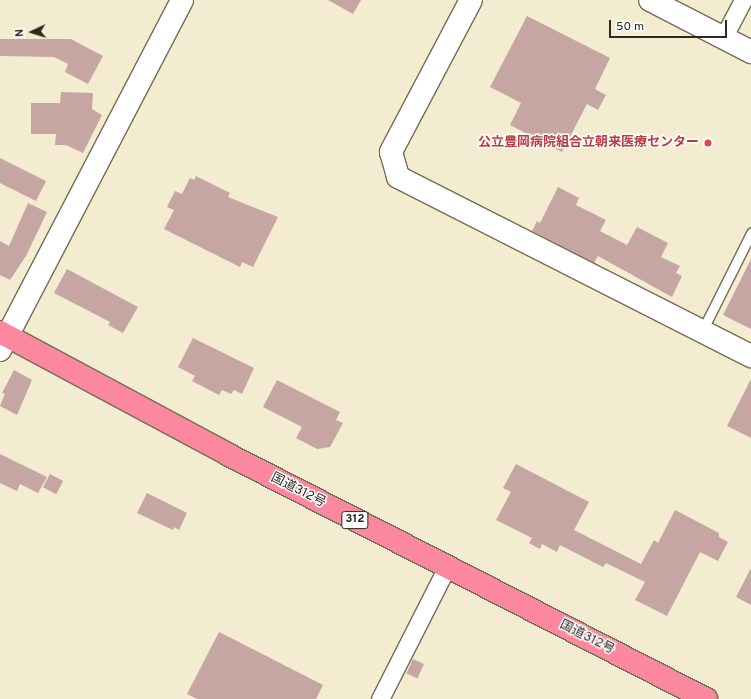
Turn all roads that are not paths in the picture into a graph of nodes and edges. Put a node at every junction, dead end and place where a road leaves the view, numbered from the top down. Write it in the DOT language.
graph roads {
  1 [pos="182,0"];
  2 [pos="471,0"];
  3 [pos="650,0"];
  4 [pos="743,0"];
  5 [pos="723,38"];
  6 [pos="751,52"];
  7 [pos="751,233"];
  8 [pos="702,331"];
  9 [pos="2,340"];
  10 [pos="751,356"];
  11 [pos="446,568"];
  12 [pos="380,699"];
  13 [pos="706,699"];
  1 -- 9 [label="street"];
  2 -- 8 [label="street"];
  3 -- 5 [label="street"];
  4 -- 5 [label="street"];
  5 -- 6 [label="street"];
  7 -- 8 [label="lane"];
  8 -- 10 [label="street"];
  9 -- 11 [label="highway, 国道312号 / 312"];
  11 -- 12 [label="street"];
  11 -- 13 [label="highway, 国道312号 / 312"];
}
